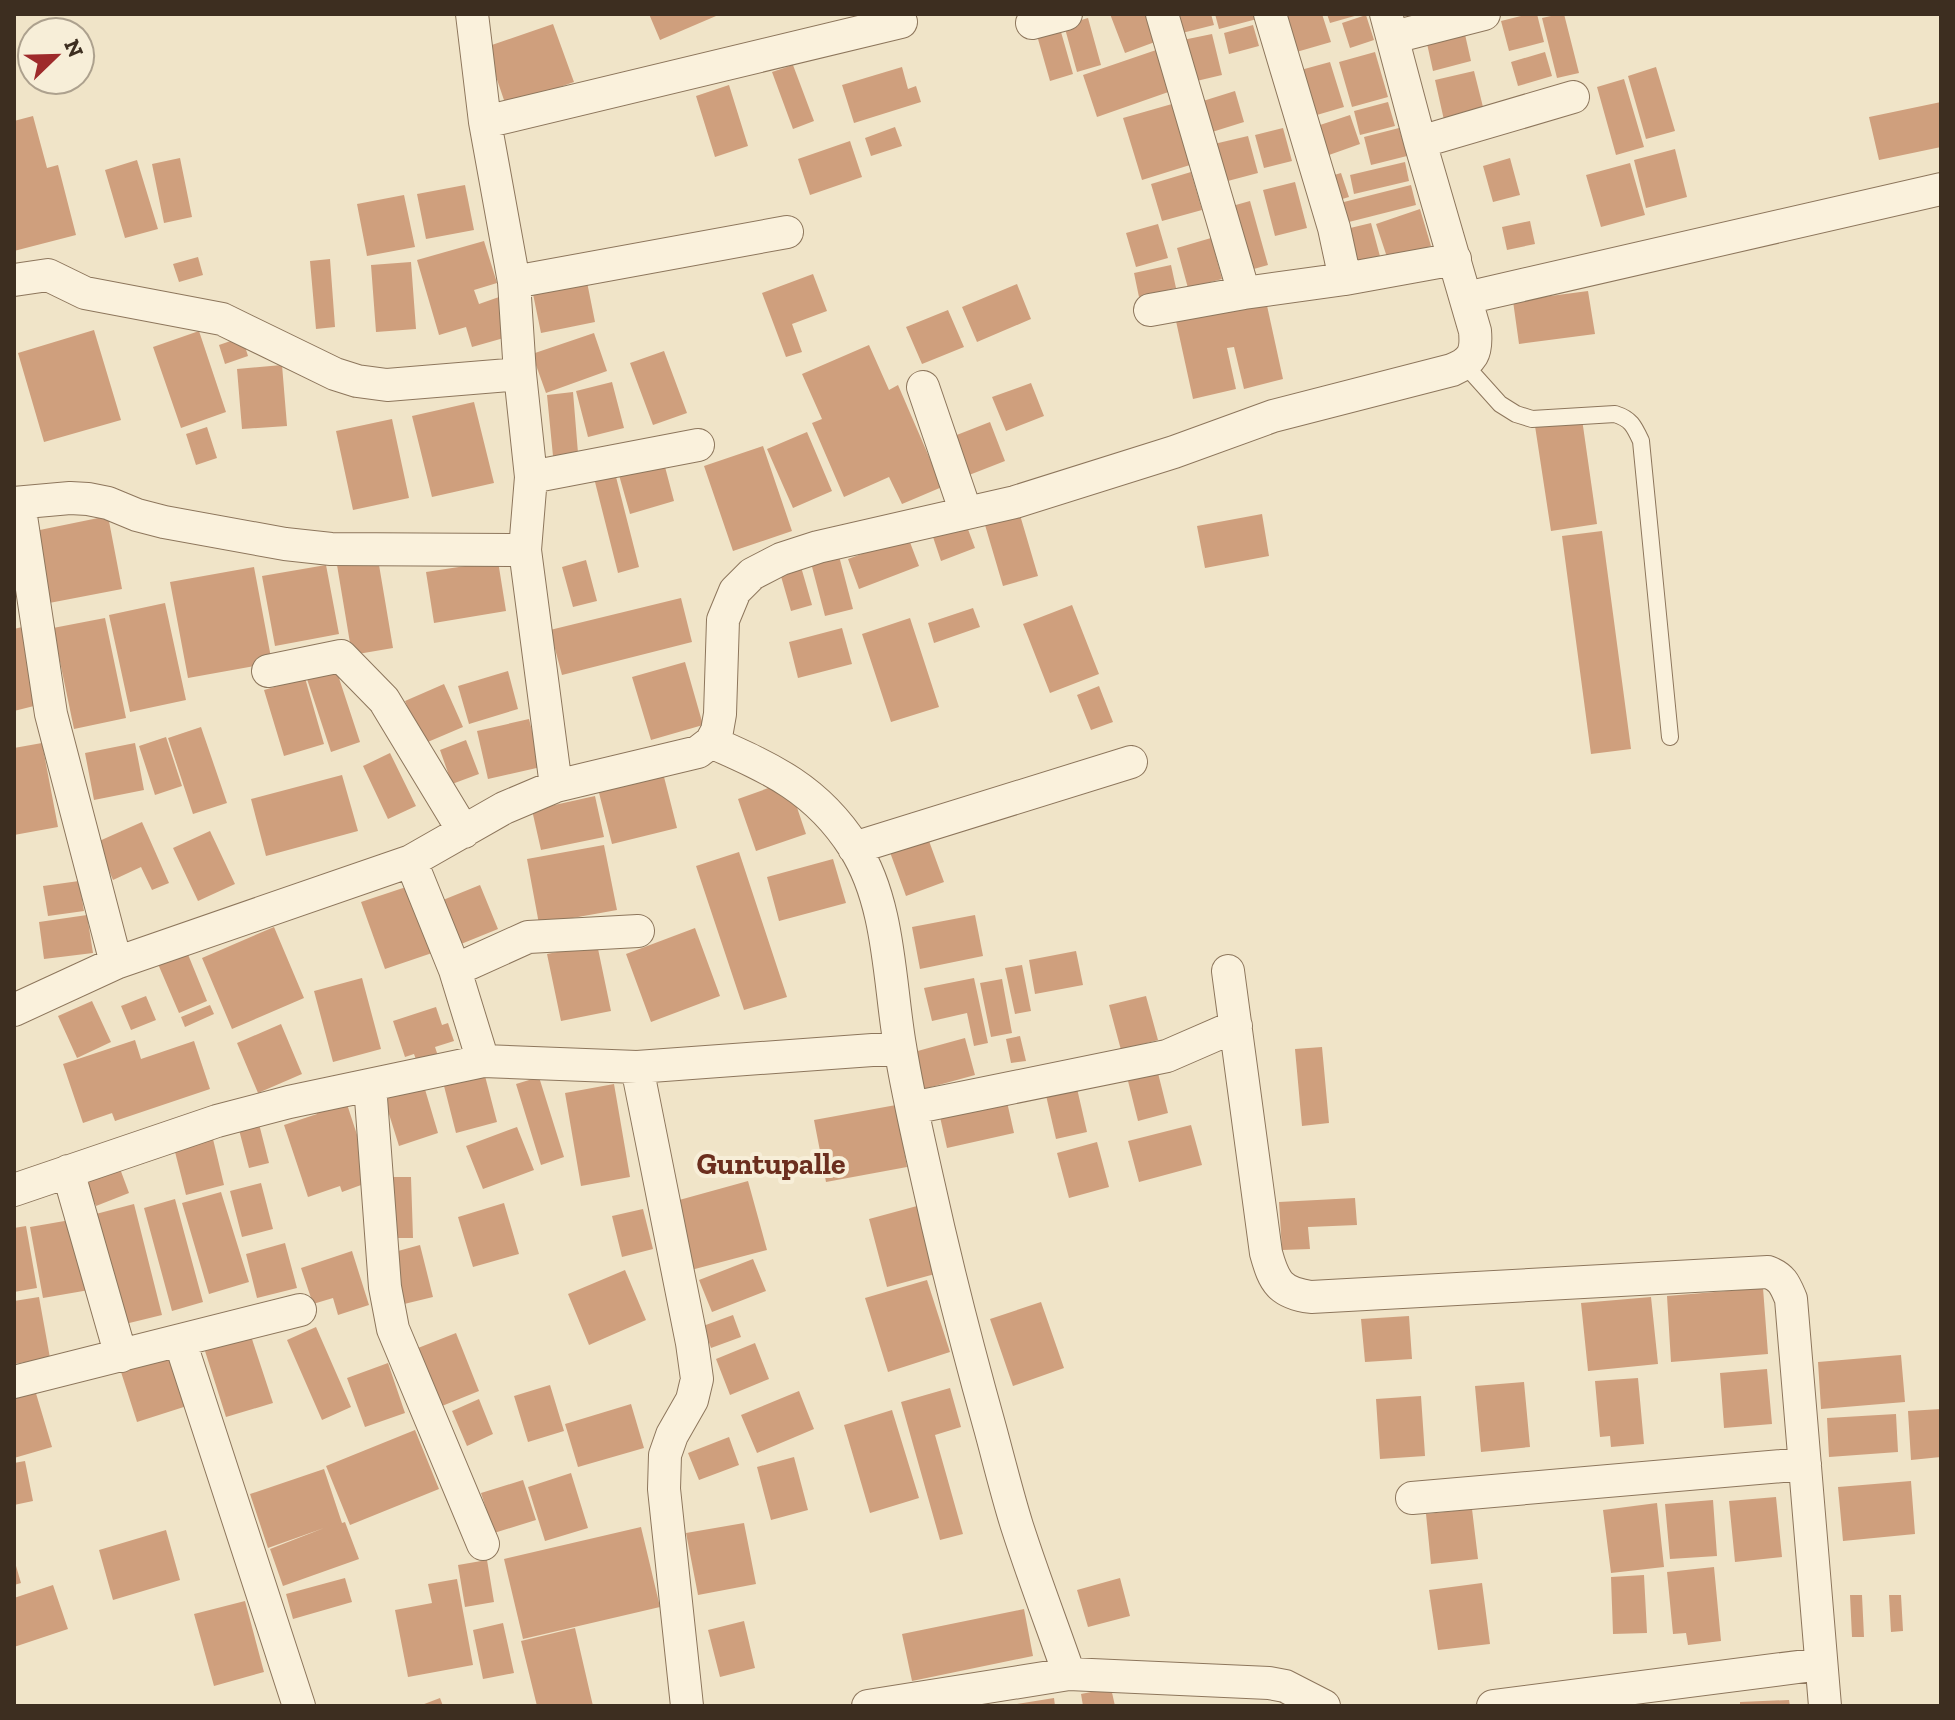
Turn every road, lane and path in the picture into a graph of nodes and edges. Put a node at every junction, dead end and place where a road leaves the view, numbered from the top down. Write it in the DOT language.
graph roads {
  1 [pos="472,14"];
  2 [pos="1066,14"];
  3 [pos="1162,14"];
  4 [pos="1270,14"];
  5 [pos="1484,14"];
  6 [pos="901,22"];
  7 [pos="1032,23"];
  8 [pos="1390,26"];
  9 [pos="1573,97"];
  10 [pos="485,122"];
  11 [pos="1420,142"];
  12 [pos="1941,189"];
  13 [pos="787,232"];
  14 [pos="1455,259"];
  15 [pos="1345,279"];
  16 [pos="14,280"];
  17 [pos="514,282"];
  18 [pos="1244,293"];
  19 [pos="1466,298"];
  20 [pos="1150,310"];
  21 [pos="1465,365"];
  22 [pos="520,374"];
  23 [pos="923,387"];
  24 [pos="698,445"];
  25 [pos="531,477"];
  26 [pos="17,503"];
  27 [pos="966,513"];
  28 [pos="525,550"];
  29 [pos="268,671"];
  30 [pos="1670,737"];
  31 [pos="711,742"];
  32 [pos="1131,762"];
  33 [pos="556,786"];
  34 [pos="464,832"];
  35 [pos="854,848"];
  36 [pos="411,861"];
  37 [pos="638,931"];
  38 [pos="116,963"];
  39 [pos="455,970"];
  40 [pos="1228,971"];
  41 [pos="14,1010"];
  42 [pos="1236,1026"];
  43 [pos="900,1048"];
  44 [pos="483,1061"];
  45 [pos="637,1067"];
  46 [pos="370,1085"];
  47 [pos="912,1108"];
  48 [pos="68,1171"];
  49 [pos="14,1190"];
  50 [pos="300,1310"];
  51 [pos="180,1341"];
  52 [pos="121,1356"];
  53 [pos="14,1382"];
  54 [pos="1805,1464"];
  55 [pos="1412,1498"];
  56 [pos="483,1544"];
  57 [pos="1821,1664"];
  58 [pos="1069,1674"];
  59 [pos="299,1706"];
  60 [pos="687,1706"];
  61 [pos="868,1706"];
  62 [pos="1324,1706"];
  63 [pos="1493,1706"];
  64 [pos="1825,1706"];
  1 -- 10 [label="street"];
  2 -- 7 [label="street"];
  3 -- 18 [label="street"];
  4 -- 15 [label="street"];
  5 -- 8 [label="street"];
  6 -- 10 [label="street"];
  8 -- 11 [label="street"];
  9 -- 11 [label="street"];
  10 -- 17 [label="street"];
  11 -- 14 [label="street"];
  12 -- 19 [label="street"];
  13 -- 17 [label="street"];
  14 -- 15 [label="street"];
  14 -- 19 [label="street"];
  15 -- 18 [label="street"];
  16 -- 22 [label="street"];
  17 -- 22 [label="street"];
  18 -- 20 [label="street"];
  19 -- 21 [label="street"];
  21 -- 27 [label="street"];
  21 -- 30 [label="lane"];
  22 -- 25 [label="street"];
  23 -- 27 [label="street"];
  24 -- 25 [label="street"];
  25 -- 28 [label="street"];
  26 -- 28 [label="street"];
  26 -- 38 [label="street"];
  27 -- 31 [label="street"];
  28 -- 33 [label="street"];
  29 -- 34 [label="street"];
  31 -- 33 [label="street"];
  31 -- 35 [label="street"];
  32 -- 35 [label="street"];
  33 -- 34 [label="street"];
  34 -- 36 [label="street"];
  35 -- 43 [label="street"];
  36 -- 38 [label="street"];
  36 -- 39 [label="street"];
  37 -- 39 [label="street"];
  38 -- 41 [label="street"];
  39 -- 44 [label="street"];
  40 -- 42 [label="street"];
  42 -- 47 [label="street"];
  42 -- 54 [label="street"];
  43 -- 45 [label="street"];
  43 -- 47 [label="street"];
  44 -- 45 [label="street"];
  44 -- 46 [label="street"];
  45 -- 60 [label="street"];
  46 -- 48 [label="street"];
  46 -- 56 [label="street"];
  47 -- 58 [label="street"];
  48 -- 49 [label="street"];
  48 -- 52 [label="street"];
  50 -- 51 [label="street"];
  51 -- 52 [label="street"];
  51 -- 59 [label="street"];
  52 -- 53 [label="street"];
  54 -- 55 [label="street"];
  54 -- 57 [label="street"];
  57 -- 63 [label="street"];
  57 -- 64 [label="street"];
  58 -- 61 [label="street"];
  58 -- 62 [label="street"];
}
